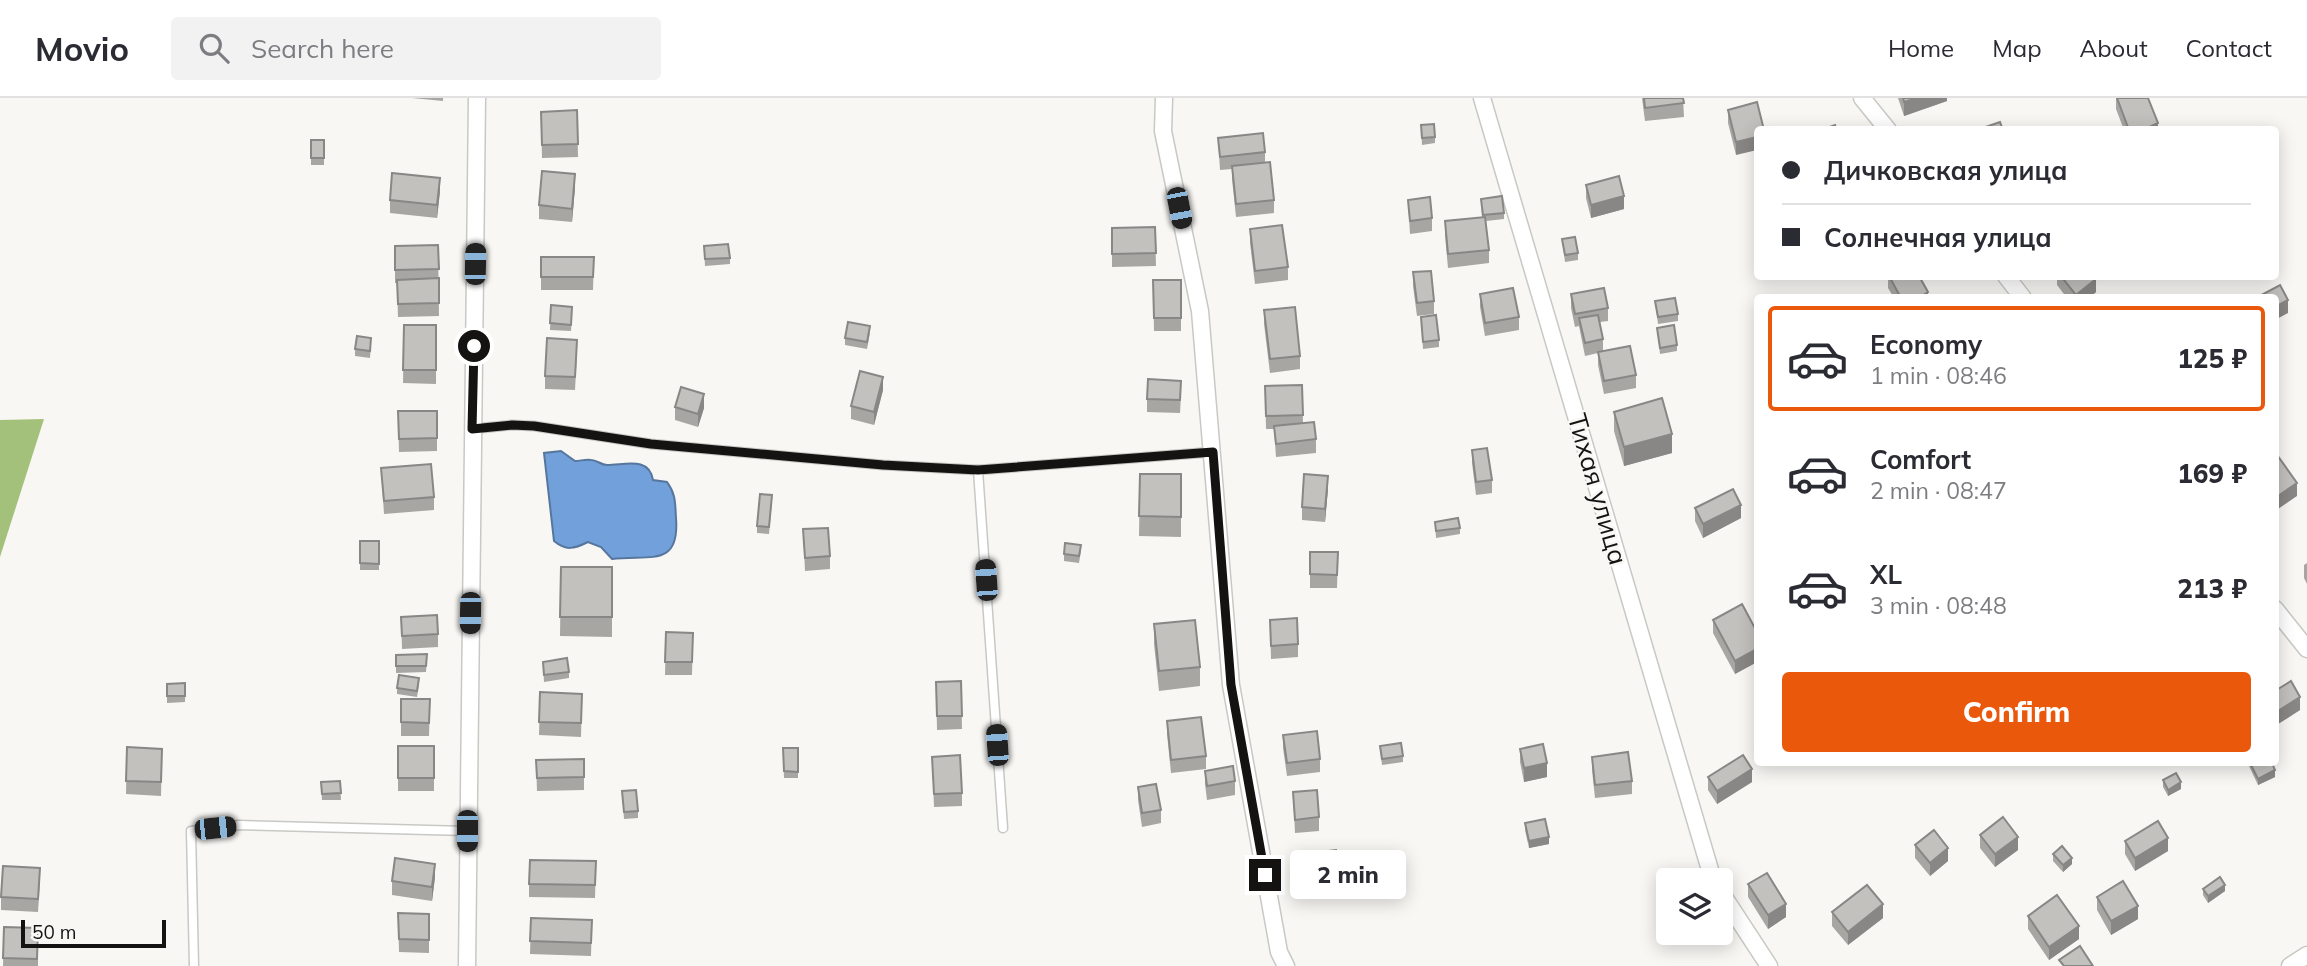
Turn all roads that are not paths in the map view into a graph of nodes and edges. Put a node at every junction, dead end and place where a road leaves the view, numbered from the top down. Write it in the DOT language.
graph roads {
  1 [pos="477,98"];
  2 [pos="1164,98"];
  3 [pos="1482,98"];
  4 [pos="1862,98"];
  5 [pos="1885,126"];
  6 [pos="2009,280"];
  7 [pos="2020,294"];
  8 [pos="472,429"];
  9 [pos="1213,452"];
  10 [pos="978,470"];
  11 [pos="2279,614"];
  12 [pos="2307,649"];
  13 [pos="1003,828"];
  14 [pos="467,831"];
  15 [pos="1709,868"];
  16 [pos="1733,911"];
  17 [pos="2307,955"];
  18 [pos="194,966"];
  19 [pos="467,966"];
  20 [pos="1286,966"];
  21 [pos="1769,966"];
  22 [pos="2290,966"];
  1 -- 8 [label="street"];
  2 -- 9 [label="street"];
  3 -- 15 [label="street, Тихая улица"];
  4 -- 5 [label="street"];
  6 -- 7 [label="street"];
  8 -- 10 [label="lane"];
  8 -- 14 [label="street"];
  9 -- 10 [label="lane"];
  9 -- 20 [label="street"];
  10 -- 13 [label="lane"];
  11 -- 12 [label="street"];
  14 -- 18 [label="lane"];
  14 -- 19 [label="street"];
  16 -- 21 [label="street"];
  17 -- 22 [label="street"];
}
